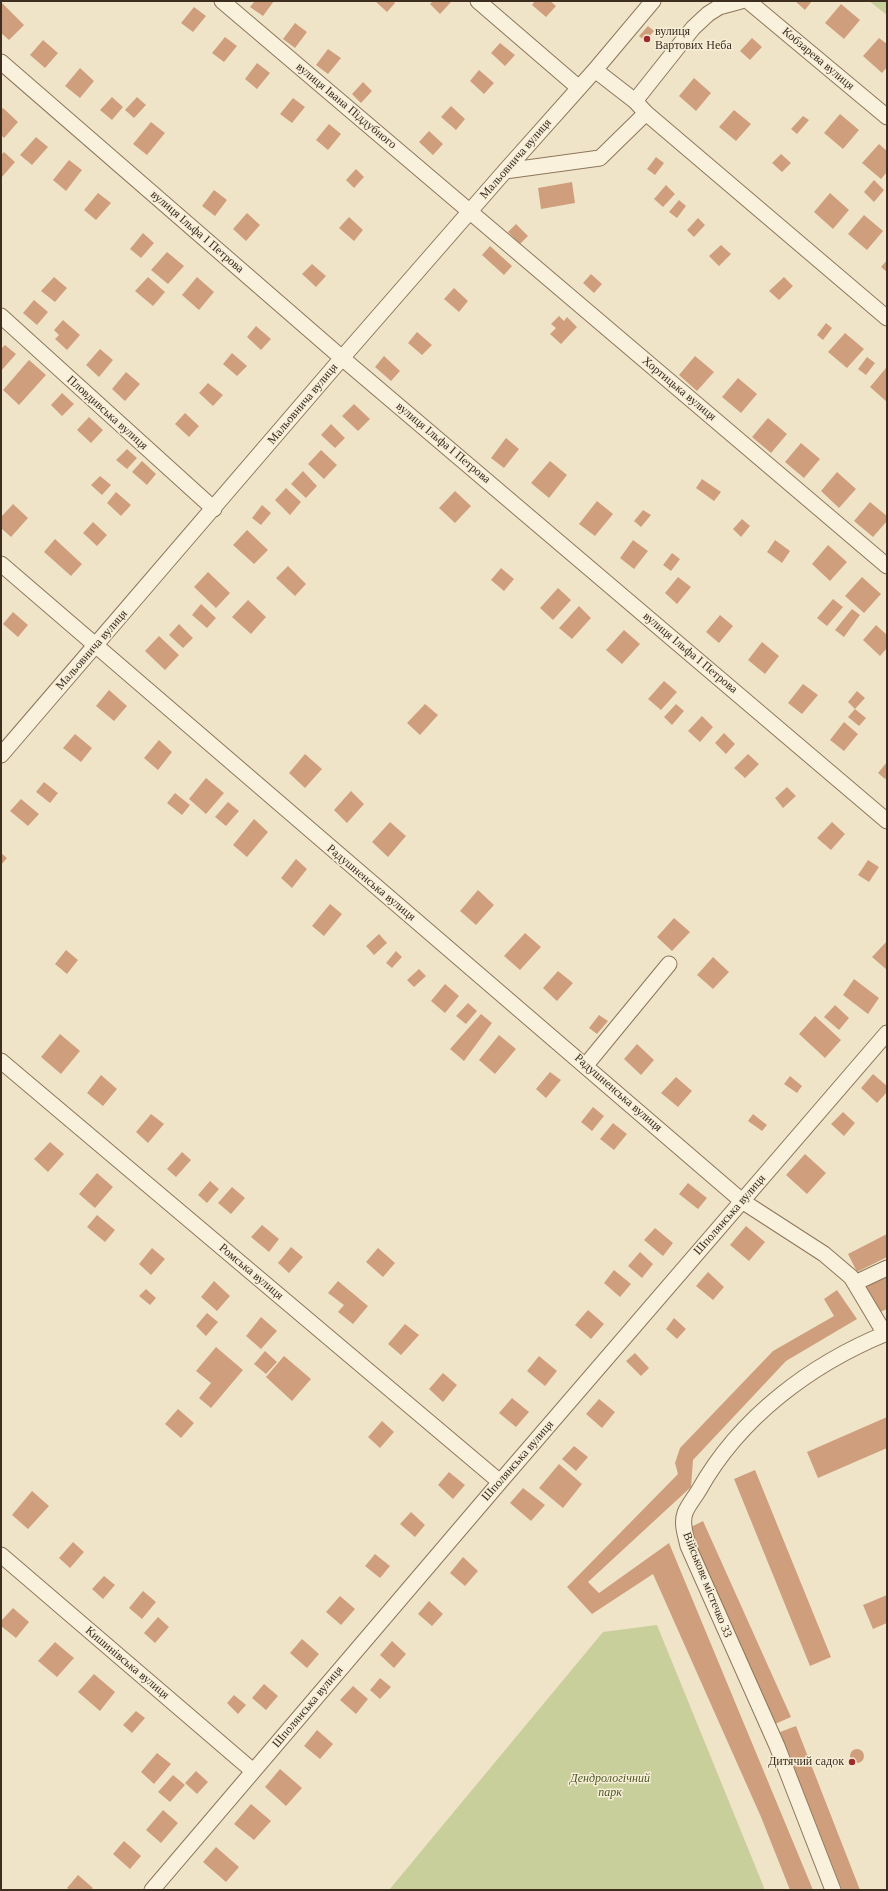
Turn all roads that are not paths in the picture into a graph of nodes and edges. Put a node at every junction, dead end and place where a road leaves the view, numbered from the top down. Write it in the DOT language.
graph roads {
  1 [pos="222,1"];
  2 [pos="478,1"];
  3 [pos="653,1"];
  4 [pos="748,1"];
  5 [pos="736,2"];
  6 [pos="1,62"];
  7 [pos="595,70"];
  8 [pos="579,88"];
  9 [pos="635,101"];
  10 [pos="646,113"];
  11 [pos="887,117"];
  12 [pos="505,171"];
  13 [pos="471,211"];
  14 [pos="1,316"];
  15 [pos="887,318"];
  16 [pos="342,358"];
  17 [pos="214,509"];
  18 [pos="1,564"];
  19 [pos="887,566"];
  20 [pos="94,646"];
  21 [pos="1,755"];
  22 [pos="887,821"];
  23 [pos="669,964"];
  24 [pos="887,1033"];
  25 [pos="1,1062"];
  26 [pos="586,1065"];
  27 [pos="742,1201"];
  28 [pos="887,1268"];
  29 [pos="855,1283"];
  30 [pos="886,1333"];
  31 [pos="500,1482"];
  32 [pos="1,1555"];
  33 [pos="253,1771"];
  34 [pos="152,1890"];
  35 [pos="833,1890"];
  1 -- 13 [label="street, вулиця Івана Піддубного"];
  2 -- 8 [label="street"];
  3 -- 7 [label="street, Мальовнича вулиця"];
  4 -- 11 [label="street, Кобзарева вулиця"];
  5 -- 9 [label="street"];
  6 -- 16 [label="street, вулиця Ільфа І Петрова"];
  7 -- 8 [label="street, Мальовнича вулиця"];
  7 -- 9 [label="street"];
  8 -- 12 [label="street, Мальовнича вулиця"];
  9 -- 10 [label="street"];
  10 -- 12 [label="street"];
  10 -- 15 [label="street"];
  12 -- 13 [label="street, Мальовнича вулиця"];
  13 -- 16 [label="street, Мальовнича вулиця"];
  13 -- 19 [label="street, Хортицька вулиця"];
  14 -- 17 [label="street, Пловдивська вулиця"];
  16 -- 17 [label="street, Мальовнича вулиця"];
  16 -- 22 [label="street, вулиця Ільфа І Петрова"];
  17 -- 20 [label="street, Мальовнича вулиця"];
  18 -- 20 [label="street, Радушненська вулиця"];
  20 -- 21 [label="street, Мальовнича вулиця"];
  20 -- 26 [label="street, Радушненська вулиця"];
  23 -- 26 [label="street"];
  24 -- 27 [label="street, Шполянська вулиця"];
  25 -- 31 [label="street, Ромська вулиця"];
  26 -- 27 [label="street, Радушненська вулиця"];
  27 -- 29 [label="street, Радушненська вулиця"];
  27 -- 31 [label="street, Шполянська вулиця"];
  28 -- 29 [label="street"];
  29 -- 30 [label="street, Радушненська вулиця"];
  30 -- 35 [label="street, Військове містечко 33"];
  31 -- 33 [label="street, Шполянська вулиця"];
  32 -- 33 [label="street, Кишинівська вулиця"];
  33 -- 34 [label="street, Шполянська вулиця"];
}
